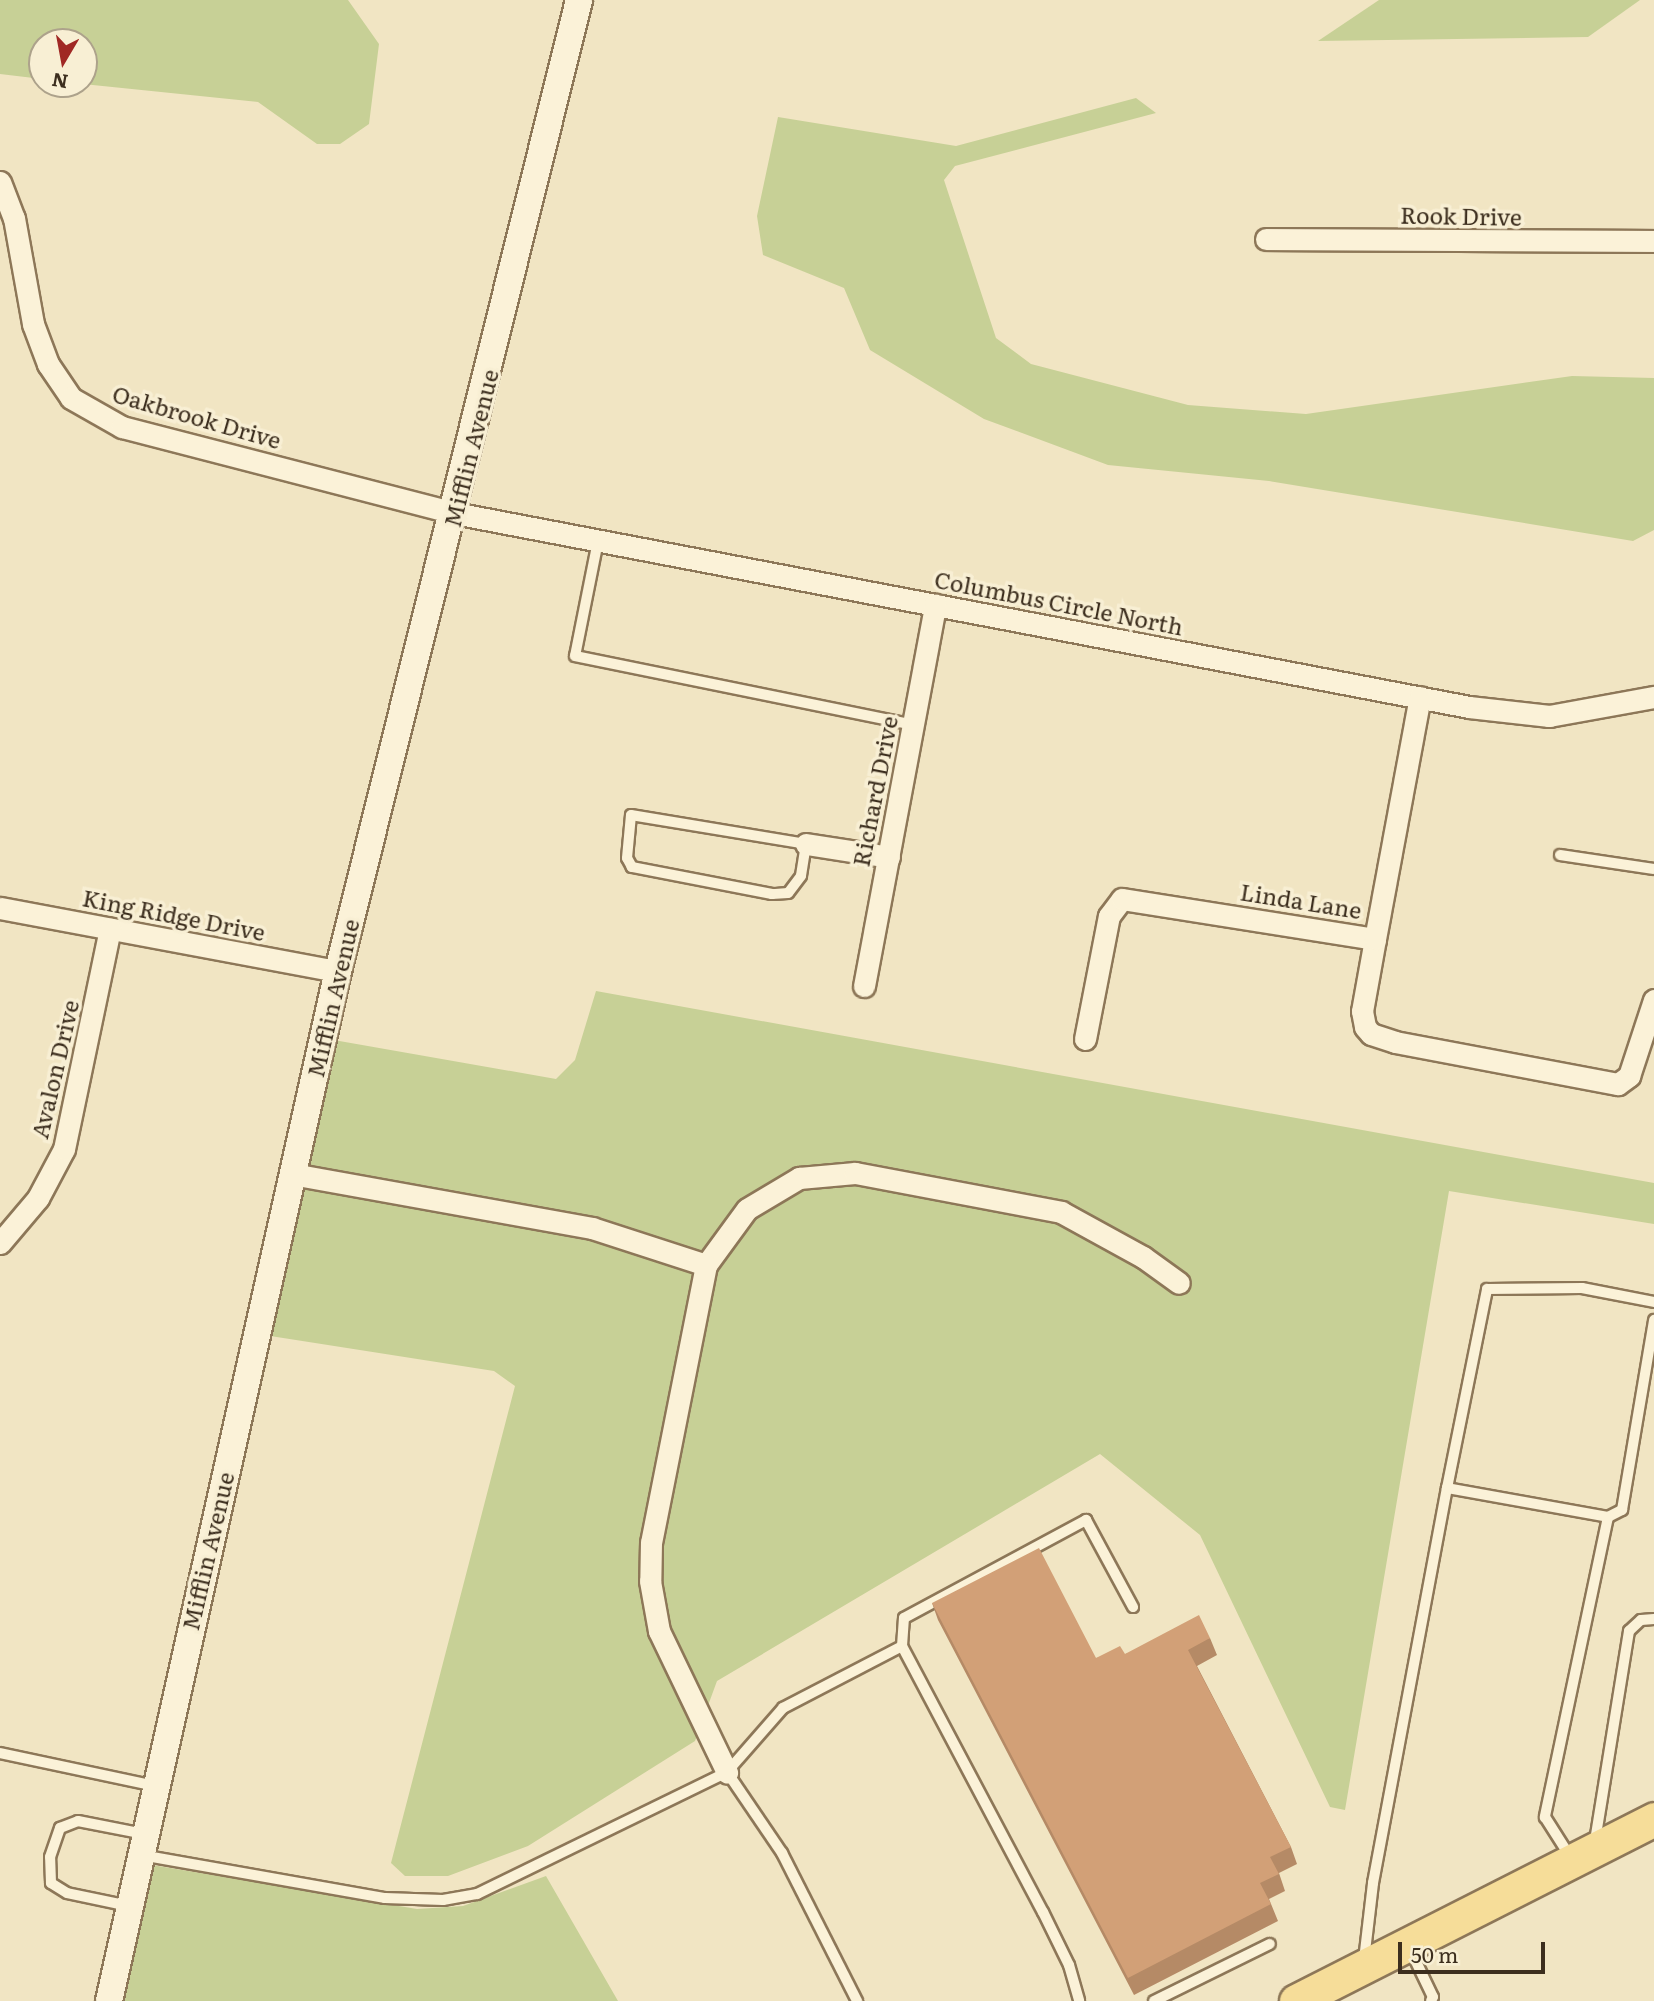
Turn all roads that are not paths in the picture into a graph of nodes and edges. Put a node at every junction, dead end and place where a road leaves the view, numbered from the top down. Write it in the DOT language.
graph roads {
  1 [pos="579,0"];
  2 [pos="0,182"];
  3 [pos="1266,239"];
  4 [pos="1654,241"];
  5 [pos="454,513"];
  6 [pos="598,541"];
  7 [pos="935,605"];
  8 [pos="1420,697"];
  9 [pos="1654,697"];
  10 [pos="914,726"];
  11 [pos="806,844"];
  12 [pos="1560,855"];
  13 [pos="889,857"];
  14 [pos="1654,869"];
  15 [pos="0,908"];
  16 [pos="110,929"];
  17 [pos="1375,939"];
  18 [pos="338,971"];
  19 [pos="864,986"];
  20 [pos="1654,1000"];
  21 [pos="1085,1039"];
  22 [pos="292,1174"];
  23 [pos="0,1243"];
  24 [pos="706,1265"];
  25 [pos="1179,1283"];
  26 [pos="1654,1302"];
  27 [pos="1654,1320"];
  28 [pos="1447,1488"];
  29 [pos="1608,1517"];
  30 [pos="1133,1607"];
  31 [pos="1654,1619"];
  32 [pos="902,1646"];
  33 [pos="0,1754"];
  34 [pos="727,1772"];
  35 [pos="155,1786"];
  36 [pos="1654,1819"];
  37 [pos="141,1845"];
  38 [pos="1583,1855"];
  39 [pos="129,1906"];
  40 [pos="1270,1944"];
  41 [pos="1408,1944"];
  42 [pos="1363,1967"];
  43 [pos="109,2001"];
  44 [pos="856,2001"];
  45 [pos="1079,2001"];
  46 [pos="1154,2001"];
  47 [pos="1296,2001"];
  48 [pos="1431,2001"];
  1 -- 5 [label="street, Mifflin Avenue"];
  2 -- 5 [label="street, Oakbrook Drive"];
  3 -- 4 [label="street, Rook Drive"];
  5 -- 6 [label="street, Columbus Circle North"];
  5 -- 18 [label="street, Mifflin Avenue"];
  6 -- 7 [label="street, Columbus Circle North"];
  6 -- 10 [label="lane"];
  7 -- 8 [label="street, Columbus Circle North"];
  7 -- 10 [label="street, Richard Drive"];
  8 -- 9 [label="street, Columbus Circle North"];
  8 -- 17 [label="street, Linda Lane"];
  10 -- 13 [label="street, Richard Drive"];
  11 -- 11 [label="lane"];
  11 -- 13 [label="street"];
  12 -- 14 [label="lane"];
  13 -- 19 [label="street, Richard Drive"];
  15 -- 16 [label="street, King Ridge Drive"];
  16 -- 18 [label="street, King Ridge Drive"];
  16 -- 23 [label="street, Avalon Drive"];
  17 -- 20 [label="street"];
  17 -- 21 [label="street, Linda Lane"];
  18 -- 22 [label="street, Mifflin Avenue"];
  22 -- 24 [label="street"];
  22 -- 35 [label="street, Mifflin Avenue"];
  24 -- 25 [label="street"];
  24 -- 34 [label="street"];
  26 -- 28 [label="lane"];
  27 -- 29 [label="lane"];
  28 -- 29 [label="lane"];
  28 -- 42 [label="lane"];
  29 -- 38 [label="lane"];
  30 -- 32 [label="lane"];
  31 -- 38 [label="lane"];
  32 -- 34 [label="lane"];
  32 -- 45 [label="lane"];
  33 -- 35 [label="lane"];
  34 -- 37 [label="lane"];
  34 -- 44 [label="lane"];
  35 -- 37 [label="street, Mifflin Avenue"];
  36 -- 38 [label="main road"];
  37 -- 39 [label="street, Mifflin Avenue"];
  37 -- 39 [label="lane"];
  38 -- 41 [label="main road"];
  39 -- 43 [label="street, Mifflin Avenue"];
  40 -- 46 [label="lane"];
  41 -- 42 [label="main road"];
  41 -- 48 [label="lane"];
  42 -- 47 [label="main road"];
}
